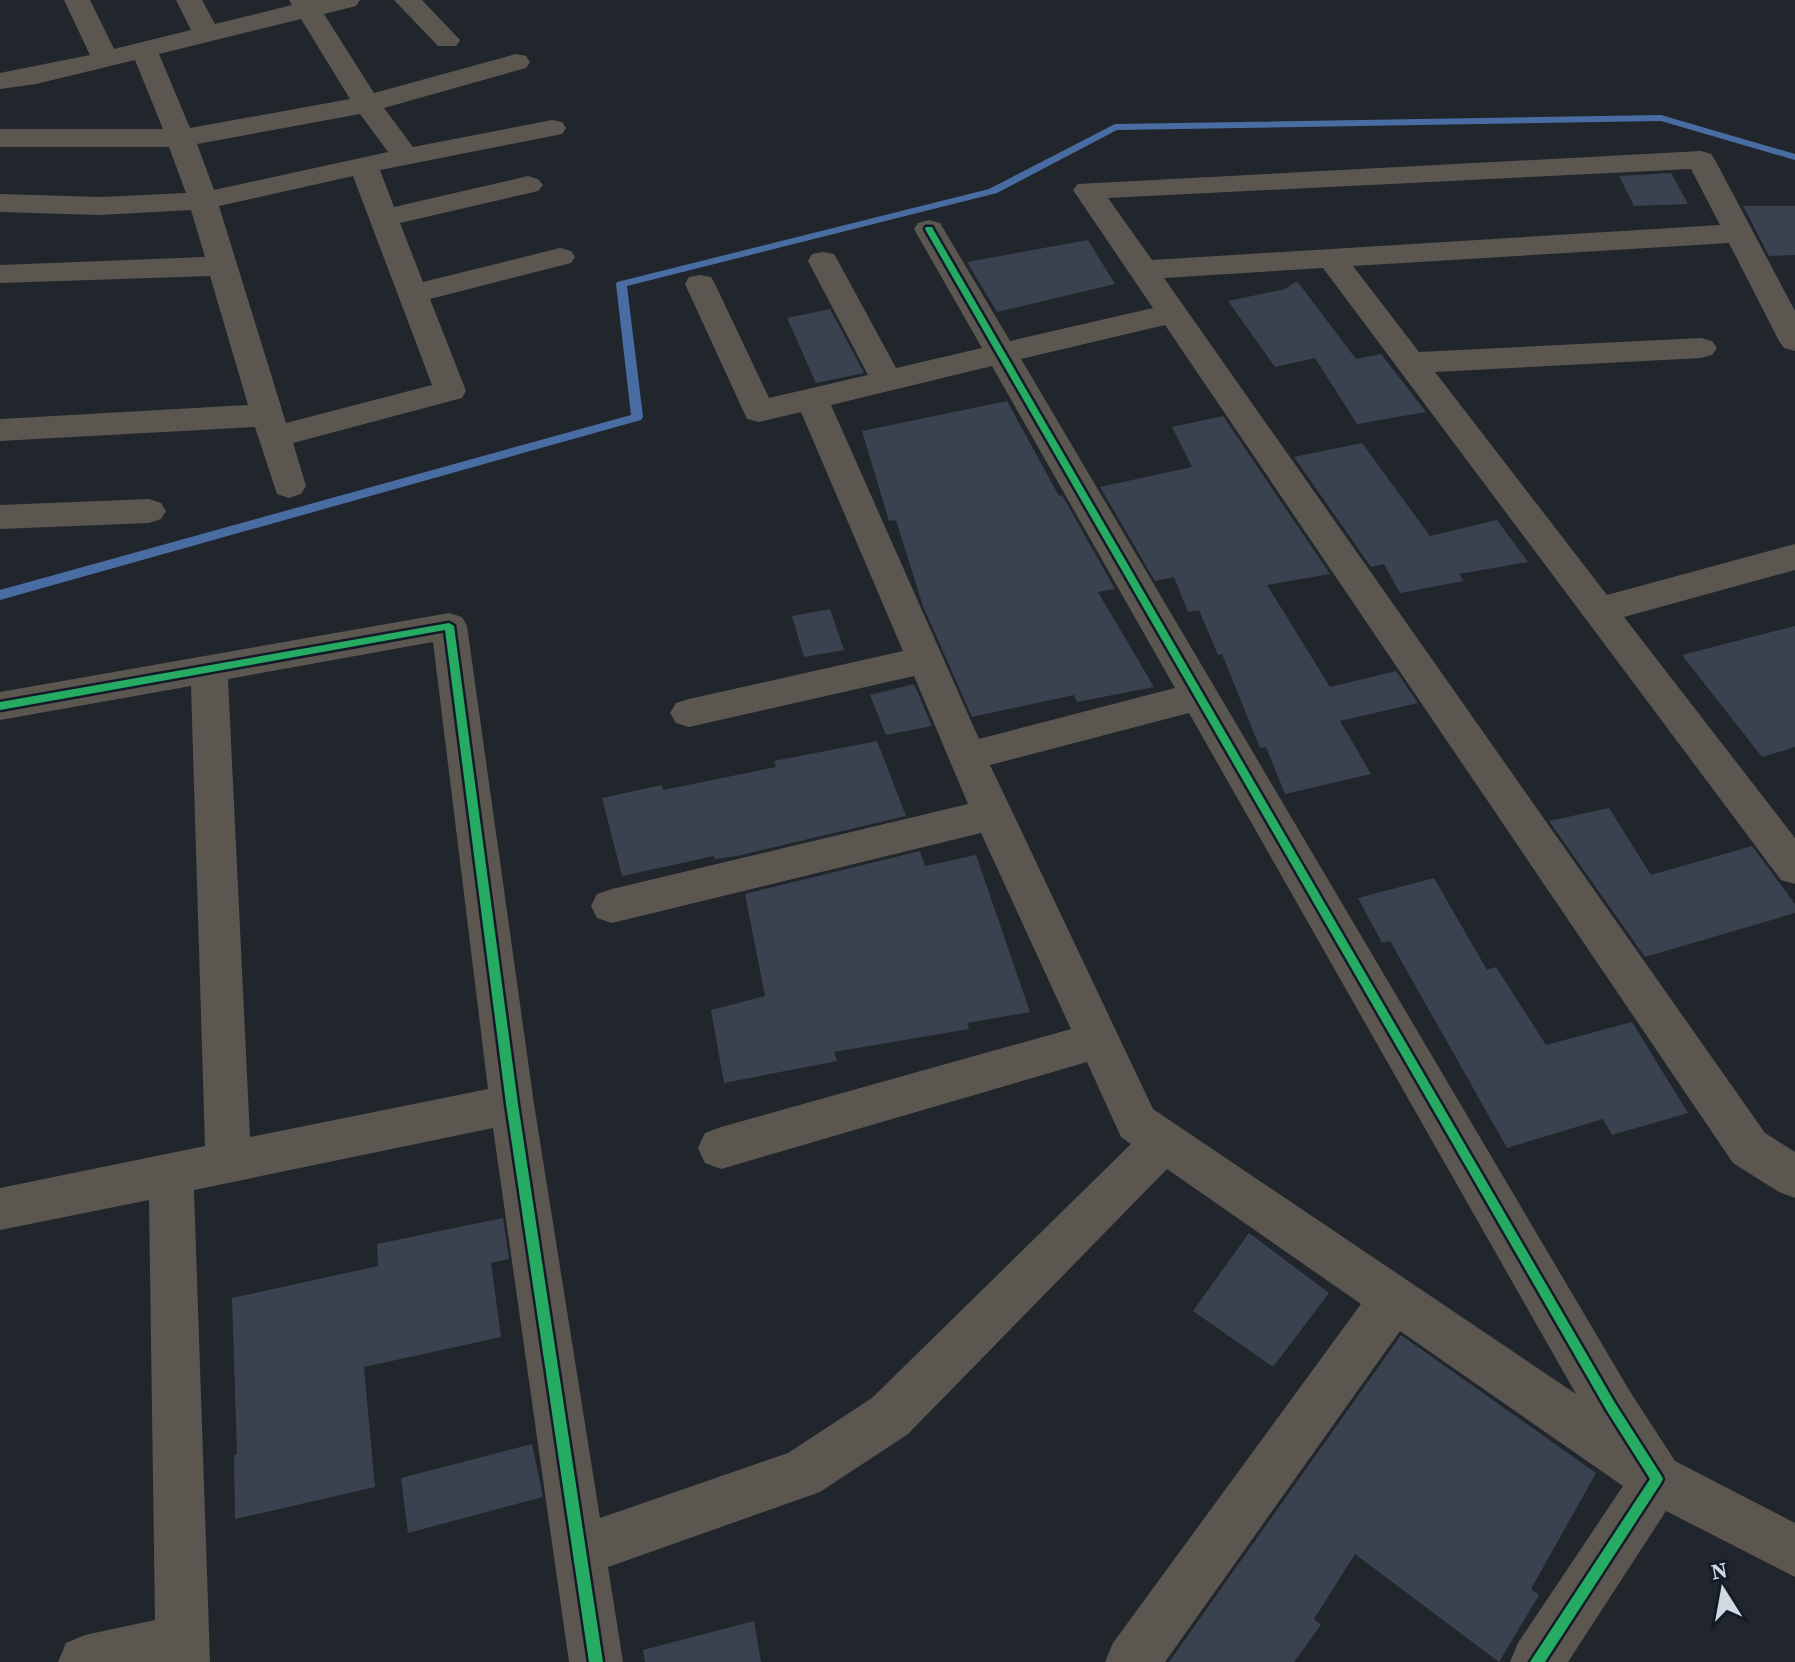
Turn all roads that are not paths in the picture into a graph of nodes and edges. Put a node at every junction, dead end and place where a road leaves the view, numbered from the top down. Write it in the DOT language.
graph roads {
  1 [pos="77,0"];
  2 [pos="189,0"];
  3 [pos="347,0"];
  4 [pos="407,0"];
  5 [pos="306,5"];
  6 [pos="207,35"];
  7 [pos="447,40"];
  8 [pos="144,50"];
  9 [pos="106,59"];
  10 [pos="516,62"];
  11 [pos="0,81"];
  12 [pos="367,104"];
  13 [pos="552,128"];
  14 [pos="0,138"];
  15 [pos="181,138"];
  16 [pos="406,157"];
  17 [pos="363,165"];
  18 [pos="528,185"];
  19 [pos="203,201"];
  20 [pos="0,203"];
  21 [pos="383,218"];
  22 [pos="929,229"];
  23 [pos="1739,233"];
  24 [pos="560,257"];
  25 [pos="1330,257"];
  26 [pos="823,261"];
  27 [pos="223,266"];
  28 [pos="1143,270"];
  29 [pos="0,274"];
  30 [pos="700,284"];
  31 [pos="412,294"];
  32 [pos="1173,313"];
  33 [pos="1795,341"];
  34 [pos="1701,348"];
  35 [pos="1001,354"];
  36 [pos="1411,363"];
  37 [pos="887,381"];
  38 [pos="812,398"];
  39 [pos="270,426"];
  40 [pos="0,430"];
  41 [pos="289,486"];
  42 [pos="149,511"];
  43 [pos="0,517"];
  44 [pos="1795,557"];
  45 [pos="1598,611"];
  46 [pos="924,660"];
  47 [pos="209,668"];
  48 [pos="1198,696"];
  49 [pos="0,706"];
  50 [pos="689,713"];
  51 [pos="969,756"];
  52 [pos="992,814"];
  53 [pos="1795,868"];
  54 [pos="612,906"];
  55 [pos="1099,1040"];
  56 [pos="512,1104"];
  57 [pos="1164,1142"];
  58 [pos="721,1148"];
  59 [pos="228,1162"];
  60 [pos="171,1174"];
  61 [pos="1795,1177"];
  62 [pos="0,1209"];
  63 [pos="1394,1299"];
  64 [pos="1657,1479"];
  65 [pos="579,1551"];
  66 [pos="1795,1551"];
  67 [pos="183,1651"];
  68 [pos="85,1662"];
  69 [pos="596,1662"];
  70 [pos="1132,1662"];
  71 [pos="1537,1662"];
  1 -- 9 [label="street"];
  2 -- 6 [label="street"];
  3 -- 5 [label="street"];
  4 -- 7 [label="street"];
  5 -- 6 [label="street"];
  5 -- 12 [label="street"];
  6 -- 8 [label="street"];
  8 -- 9 [label="street"];
  8 -- 15 [label="street"];
  9 -- 11 [label="street"];
  10 -- 12 [label="street"];
  12 -- 15 [label="street"];
  12 -- 16 [label="street"];
  13 -- 16 [label="street"];
  14 -- 15 [label="street"];
  15 -- 19 [label="street"];
  16 -- 17 [label="street"];
  17 -- 19 [label="street"];
  17 -- 21 [label="street"];
  18 -- 21 [label="street"];
  19 -- 20 [label="street"];
  19 -- 27 [label="street"];
  21 -- 31 [label="street"];
  22 -- 35 [label="street"];
  23 -- 25 [label="street"];
  23 -- 28 [label="street"];
  23 -- 33 [label="street"];
  24 -- 31 [label="street"];
  25 -- 28 [label="street"];
  25 -- 36 [label="street"];
  26 -- 37 [label="street"];
  27 -- 29 [label="street"];
  27 -- 39 [label="street"];
  28 -- 32 [label="street"];
  30 -- 38 [label="street"];
  31 -- 39 [label="street"];
  32 -- 35 [label="street"];
  32 -- 61 [label="street"];
  34 -- 36 [label="street"];
  35 -- 37 [label="street"];
  35 -- 48 [label="street"];
  36 -- 45 [label="street"];
  37 -- 38 [label="street"];
  38 -- 46 [label="street"];
  39 -- 40 [label="street"];
  39 -- 41 [label="street"];
  42 -- 43 [label="street"];
  44 -- 45 [label="street"];
  45 -- 53 [label="street"];
  46 -- 50 [label="street"];
  46 -- 51 [label="street"];
  47 -- 49 [label="street"];
  47 -- 56 [label="street"];
  47 -- 59 [label="street"];
  48 -- 51 [label="street"];
  48 -- 64 [label="street"];
  51 -- 52 [label="street"];
  52 -- 54 [label="street"];
  52 -- 55 [label="street"];
  55 -- 57 [label="street"];
  55 -- 58 [label="street"];
  56 -- 59 [label="street"];
  56 -- 65 [label="street"];
  57 -- 63 [label="street"];
  57 -- 65 [label="street"];
  59 -- 60 [label="street"];
  60 -- 62 [label="street"];
  60 -- 67 [label="street"];
  63 -- 64 [label="street"];
  63 -- 70 [label="street"];
  64 -- 66 [label="street"];
  64 -- 71 [label="street"];
  65 -- 69 [label="street"];
  67 -- 68 [label="street"];
}
